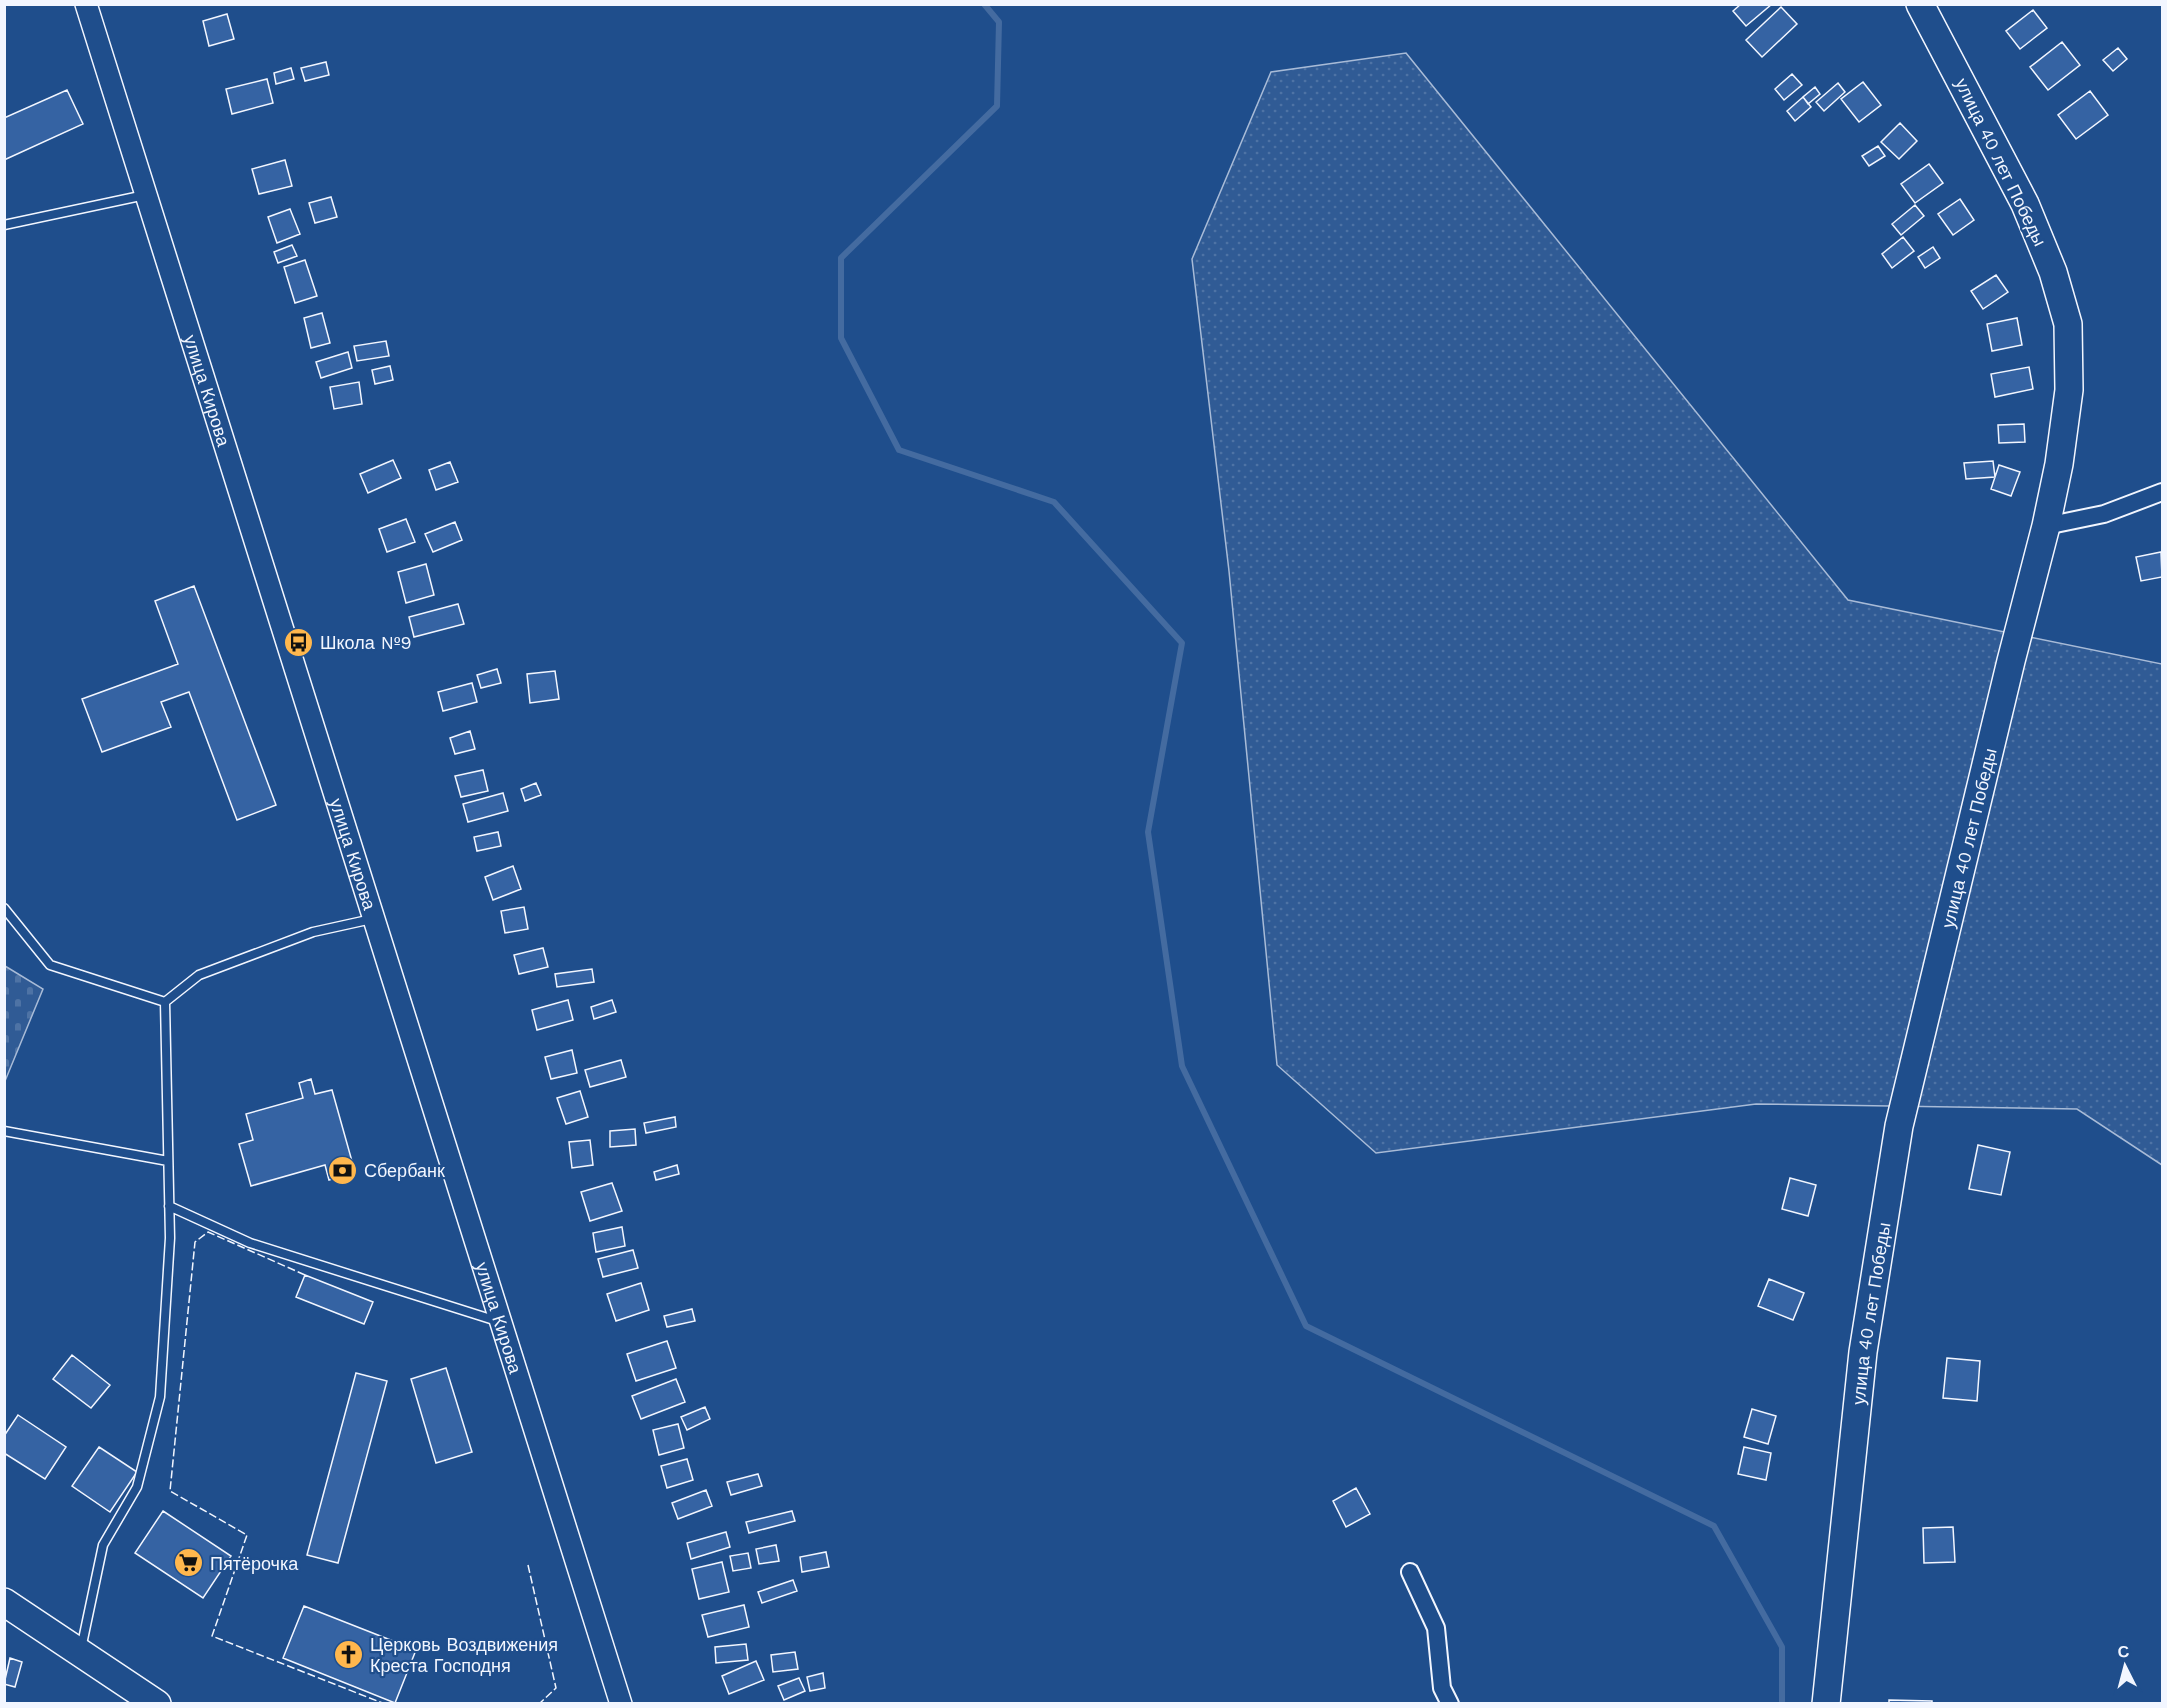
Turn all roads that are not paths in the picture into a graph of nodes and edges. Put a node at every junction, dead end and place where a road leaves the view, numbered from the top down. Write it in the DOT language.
graph roads {
  1 [pos="86,4"];
  2 [pos="1920,4"];
  3 [pos="147,194"];
  4 [pos="4,225"];
  5 [pos="2163,492"];
  6 [pos="2046,526"];
  7 [pos="4,908"];
  8 [pos="373,919"];
  9 [pos="165,1002"];
  10 [pos="4,1131"];
  11 [pos="168,1161"];
  12 [pos="169,1206"];
  13 [pos="501,1323"];
  14 [pos="1410,1572"];
  15 [pos="4,1602"];
  16 [pos="81,1653"];
  17 [pos="157,1704"];
  18 [pos="621,1704"];
  19 [pos="1450,1704"];
  20 [pos="1826,1704"];
  1 -- 3 [label="street, улица Кирова"];
  2 -- 6 [label="main road, улица 40 лет Победы"];
  3 -- 4 [label="lane"];
  3 -- 8 [label="street, улица Кирова"];
  5 -- 6 [label="street"];
  6 -- 20 [label="main road, улица 40 лет Победы"];
  7 -- 9 [label="lane"];
  8 -- 9 [label="lane"];
  8 -- 13 [label="street, улица Кирова"];
  9 -- 11 [label="lane"];
  10 -- 11 [label="lane"];
  11 -- 12 [label="lane"];
  12 -- 13 [label="lane"];
  12 -- 16 [label="lane"];
  13 -- 18 [label="street, улица Кирова"];
  14 -- 19 [label="street"];
  15 -- 16 [label="main road"];
  16 -- 17 [label="main road"];
}
